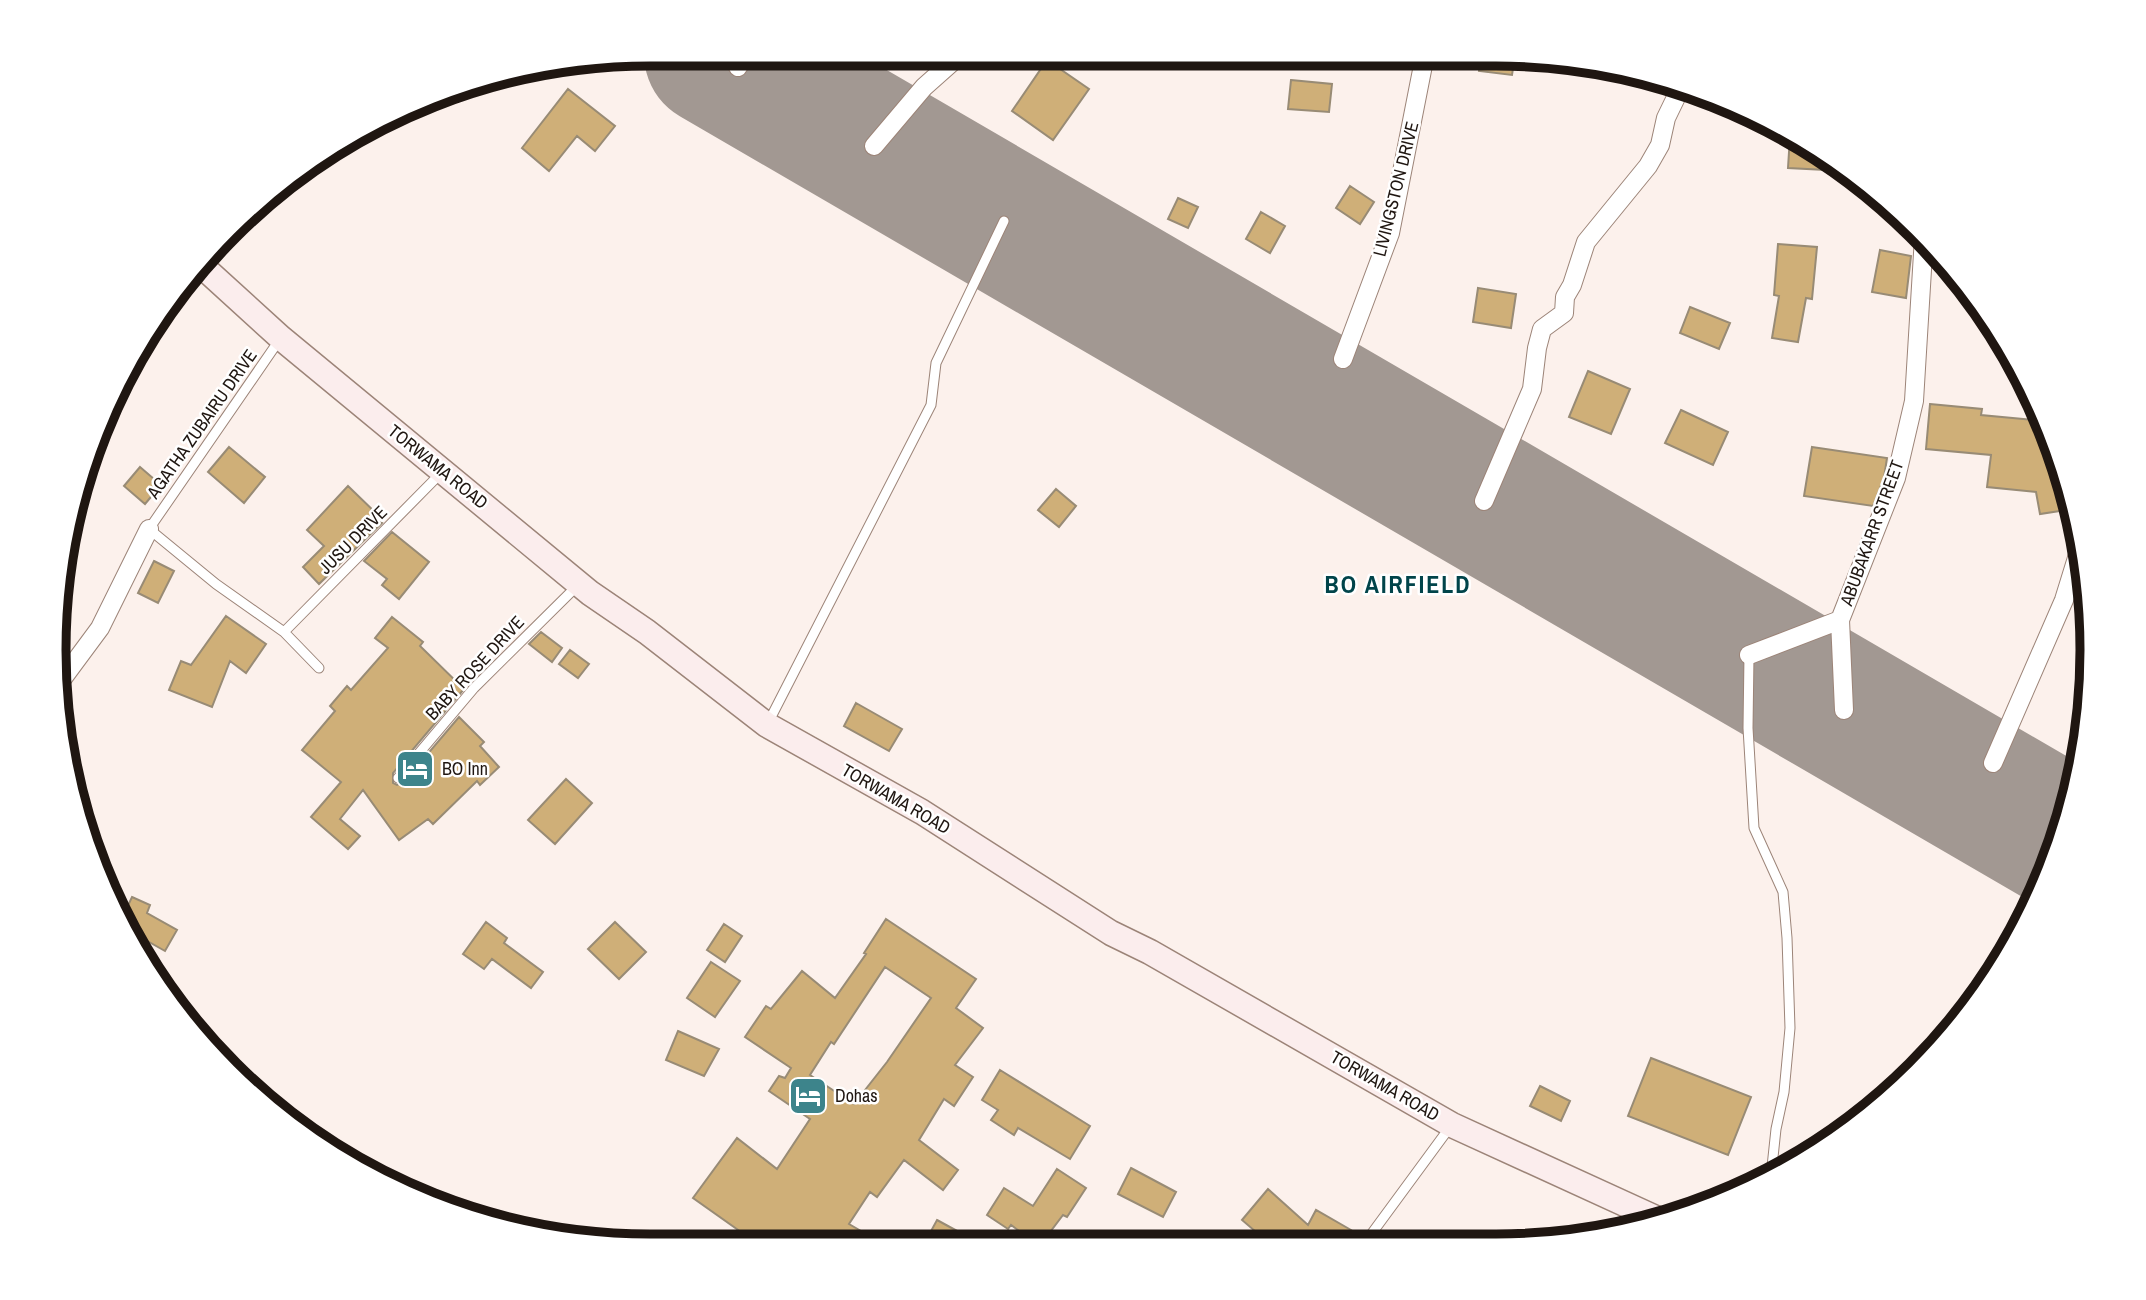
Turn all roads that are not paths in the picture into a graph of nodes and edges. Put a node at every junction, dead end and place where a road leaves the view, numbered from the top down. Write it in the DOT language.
graph roads {
  1 [pos="948,66"];
  2 [pos="1423,66"];
  3 [pos="1677,95"];
  4 [pos="874,146"];
  5 [pos="1004,221"];
  6 [pos="1923,252"];
  7 [pos="207,270"];
  8 [pos="281,338"];
  9 [pos="1343,359"];
  10 [pos="443,471"];
  11 [pos="1484,501"];
  12 [pos="149,529"];
  13 [pos="2074,568"];
  14 [pos="579,583"];
  15 [pos="1840,620"];
  16 [pos="285,632"];
  17 [pos="1749,654"];
  18 [pos="319,668"];
  19 [pos="67,672"];
  20 [pos="1844,710"];
  21 [pos="767,725"];
  22 [pos="1993,763"];
  23 [pos="398,778"];
  24 [pos="1452,1125"];
  25 [pos="1772,1163"];
  26 [pos="1647,1214"];
  27 [pos="1371,1234"];
  1 -- 4 [label="street"];
  2 -- 9 [label="street, LIVINGSTON DRIVE"];
  3 -- 11 [label="street"];
  5 -- 21 [label="lane"];
  6 -- 15 [label="street, ABUBAKARR STREET"];
  7 -- 8 [label="main road, TORWAMA ROAD"];
  8 -- 10 [label="main road, TORWAMA ROAD"];
  8 -- 12 [label="lane, AGATHA ZUBAIRU DRIVE"];
  10 -- 14 [label="main road, TORWAMA ROAD"];
  10 -- 16 [label="lane, JUSU DRIVE"];
  12 -- 16 [label="lane"];
  12 -- 19 [label="street"];
  13 -- 22 [label="street"];
  14 -- 21 [label="main road, TORWAMA ROAD"];
  14 -- 23 [label="lane, BABY ROSE DRIVE"];
  15 -- 17 [label="street"];
  15 -- 20 [label="street"];
  16 -- 18 [label="lane"];
  17 -- 25 [label="lane"];
  21 -- 24 [label="main road, TORWAMA ROAD"];
  24 -- 26 [label="main road, TORWAMA ROAD"];
  24 -- 27 [label="lane"];
}
